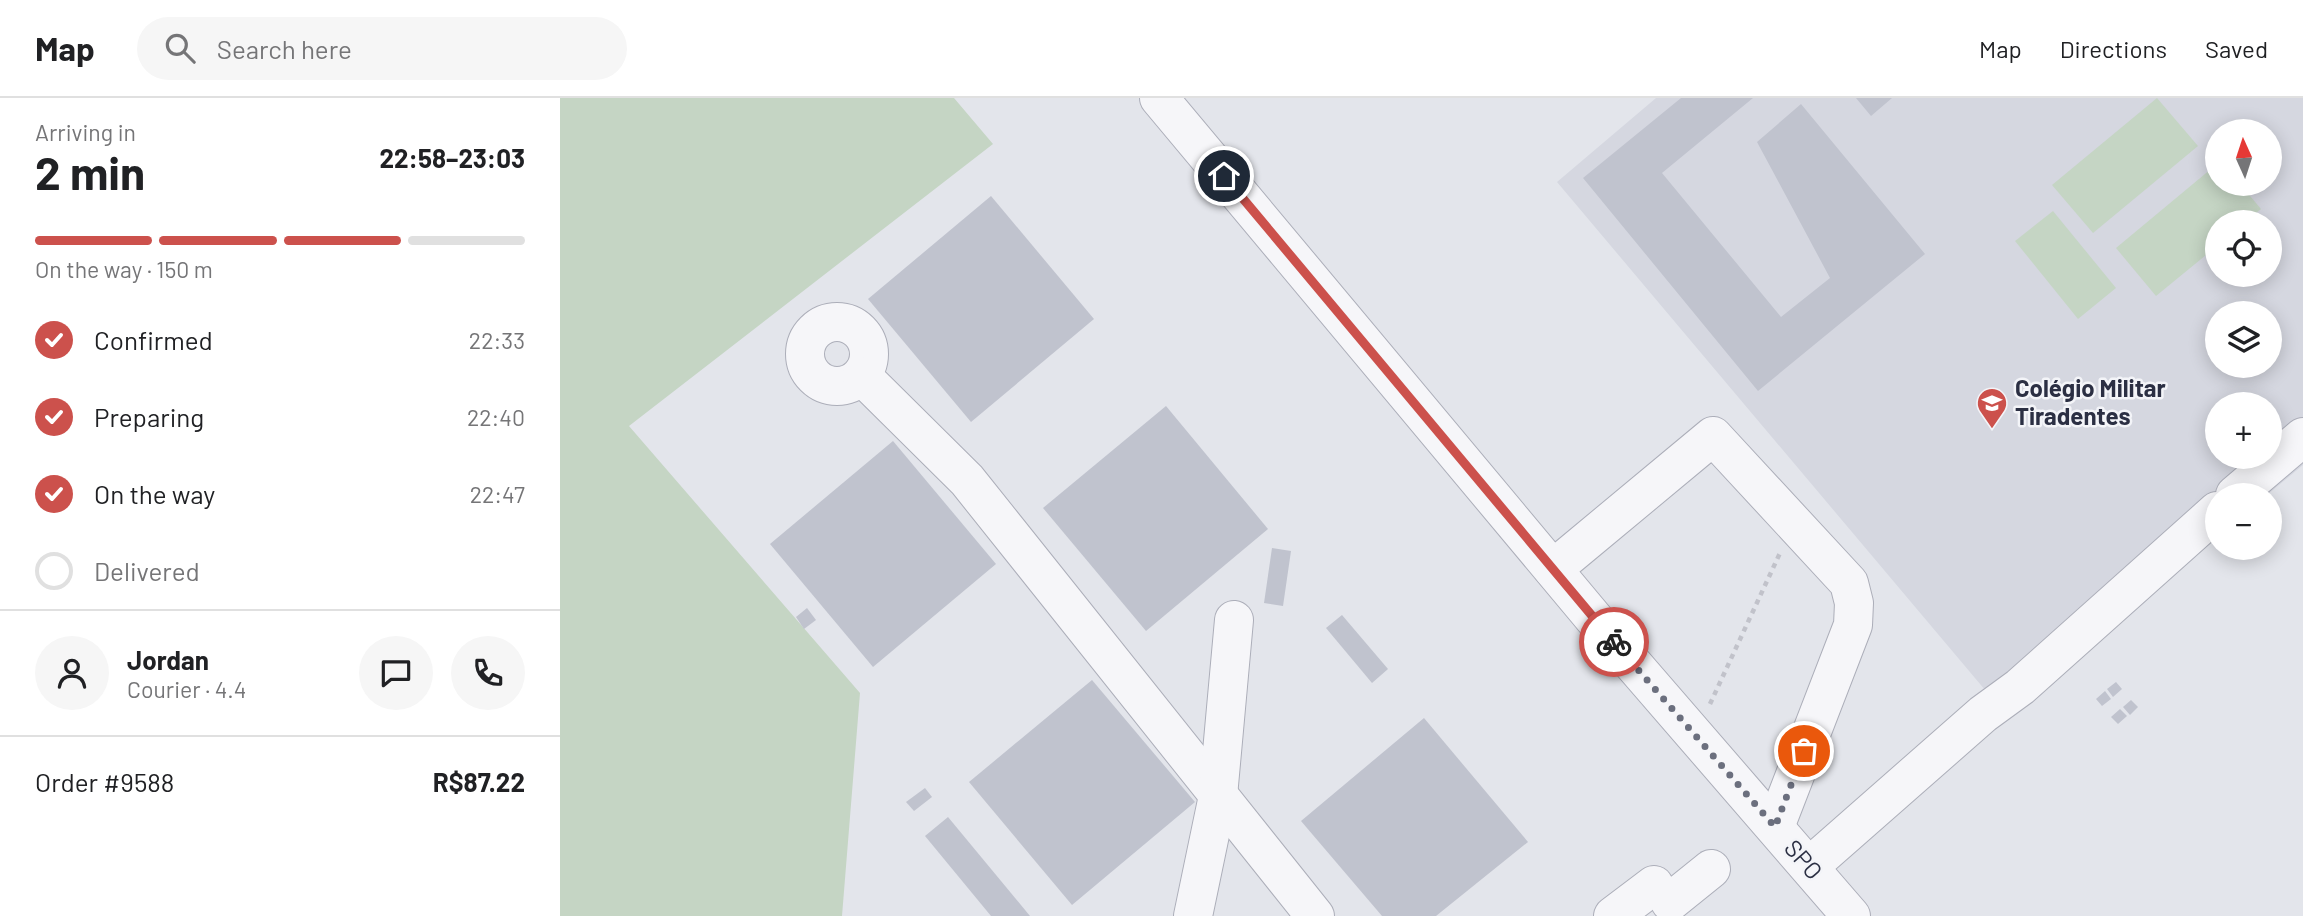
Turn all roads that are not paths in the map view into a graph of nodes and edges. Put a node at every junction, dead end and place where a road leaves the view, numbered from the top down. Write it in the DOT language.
graph roads {
  1 [pos="1159,98"];
  2 [pos="862,376"];
  3 [pos="2303,437"];
  4 [pos="2249,483"];
  5 [pos="2205,522"];
  6 [pos="1553,569"];
  7 [pos="1234,620"];
  8 [pos="1218,796"];
  9 [pos="1775,827"];
  10 [pos="1810,866"];
  11 [pos="1711,869"];
  12 [pos="1667,903"];
  13 [pos="1193,916"];
  14 [pos="1315,916"];
  15 [pos="1613,916"];
  16 [pos="1851,916"];
  1 -- 6 [label="street, SPO"];
  2 -- 8 [label="street"];
  3 -- 4 [label="street"];
  5 -- 10 [label="street"];
  6 -- 9 [label="street, SPO"];
  6 -- 9 [label="street"];
  7 -- 8 [label="street"];
  8 -- 13 [label="street"];
  8 -- 14 [label="street"];
  9 -- 10 [label="street, SPO"];
  10 -- 16 [label="street, SPO"];
  11 -- 12 [label="street"];
  12 -- 15 [label="street"];
}
